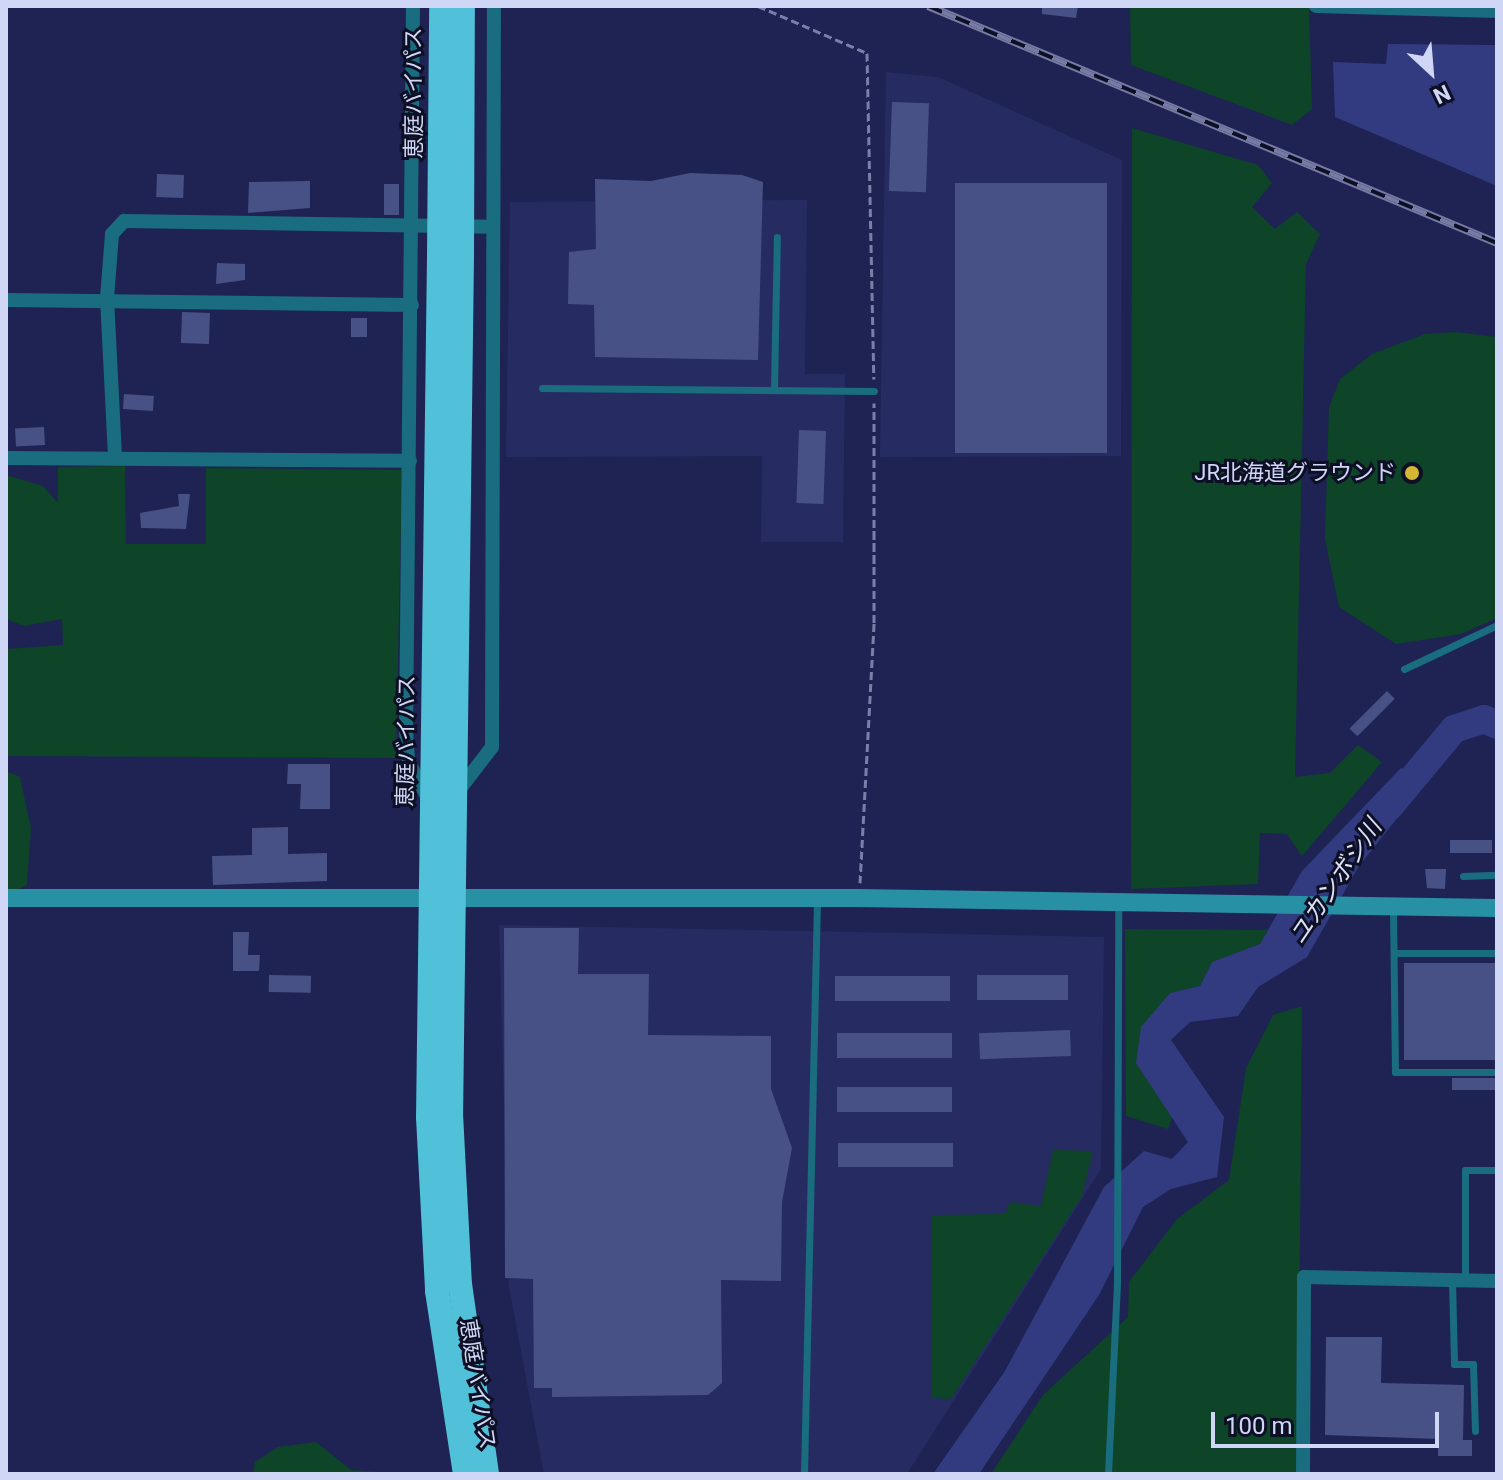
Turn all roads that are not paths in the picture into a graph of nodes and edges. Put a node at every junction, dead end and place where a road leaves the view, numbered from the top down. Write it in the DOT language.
graph roads {
  1 [pos="413,6"];
  2 [pos="441,6"];
  3 [pos="463,6"];
  4 [pos="494,6"];
  5 [pos="1316,6"];
  6 [pos="1497,11"];
  7 [pos="410,226"];
  8 [pos="492,227"];
  9 [pos="777,237"];
  10 [pos="450,256"];
  11 [pos="107,298"];
  12 [pos="6,300"];
  13 [pos="412,305"];
  14 [pos="542,388"];
  15 [pos="774,388"];
  16 [pos="874,391"];
  17 [pos="115,456"];
  18 [pos="6,458"];
  19 [pos="410,461"];
  20 [pos="1497,625"];
  21 [pos="1404,669"];
  22 [pos="459,790"];
  23 [pos="431,804"];
  24 [pos="1497,875"];
  25 [pos="1463,876"];
  26 [pos="6,898"];
  27 [pos="817,899"];
  28 [pos="442,900"];
  29 [pos="1118,902"];
  30 [pos="1392,903"];
  31 [pos="1497,908"];
  32 [pos="1395,953"];
  33 [pos="1497,953"];
  34 [pos="1497,1072"];
  35 [pos="1497,1170"];
  36 [pos="1458,1280"];
  37 [pos="1497,1281"];
  38 [pos="1475,1431"];
  39 [pos="465,1474"];
  40 [pos="487,1474"];
  41 [pos="804,1474"];
  42 [pos="1108,1474"];
  43 [pos="1303,1474"];
  1 -- 7 [label="street"];
  2 -- 10 [label="highway, 恵庭バイパス, bridge"];
  3 -- 10 [label="highway, 恵庭バイパス, bridge"];
  4 -- 8 [label="street"];
  5 -- 6 [label="street"];
  7 -- 8 [label="street"];
  7 -- 11 [label="street"];
  7 -- 13 [label="street"];
  8 -- 22 [label="street"];
  9 -- 15 [label="lane"];
  10 -- 22 [label="highway, 恵庭バイパス"];
  10 -- 23 [label="highway, 恵庭バイパス"];
  11 -- 12 [label="street"];
  11 -- 13 [label="street"];
  11 -- 17 [label="street"];
  13 -- 19 [label="street"];
  14 -- 15 [label="lane"];
  15 -- 16 [label="lane"];
  17 -- 18 [label="street"];
  17 -- 19 [label="street"];
  19 -- 23 [label="street"];
  20 -- 21 [label="lane"];
  22 -- 28 [label="highway, 恵庭バイパス"];
  23 -- 28 [label="highway, 恵庭バイパス"];
  24 -- 25 [label="lane"];
  26 -- 28 [label="street"];
  27 -- 28 [label="street"];
  27 -- 29 [label="street"];
  27 -- 41 [label="lane"];
  28 -- 39 [label="highway, 恵庭バイパス"];
  28 -- 40 [label="highway, 恵庭バイパス"];
  29 -- 30 [label="street"];
  29 -- 42 [label="lane"];
  30 -- 31 [label="street"];
  30 -- 32 [label="lane"];
  32 -- 33 [label="lane"];
  32 -- 34 [label="lane"];
  35 -- 36 [label="lane"];
  36 -- 37 [label="street"];
  36 -- 38 [label="lane"];
  36 -- 43 [label="street"];
}
